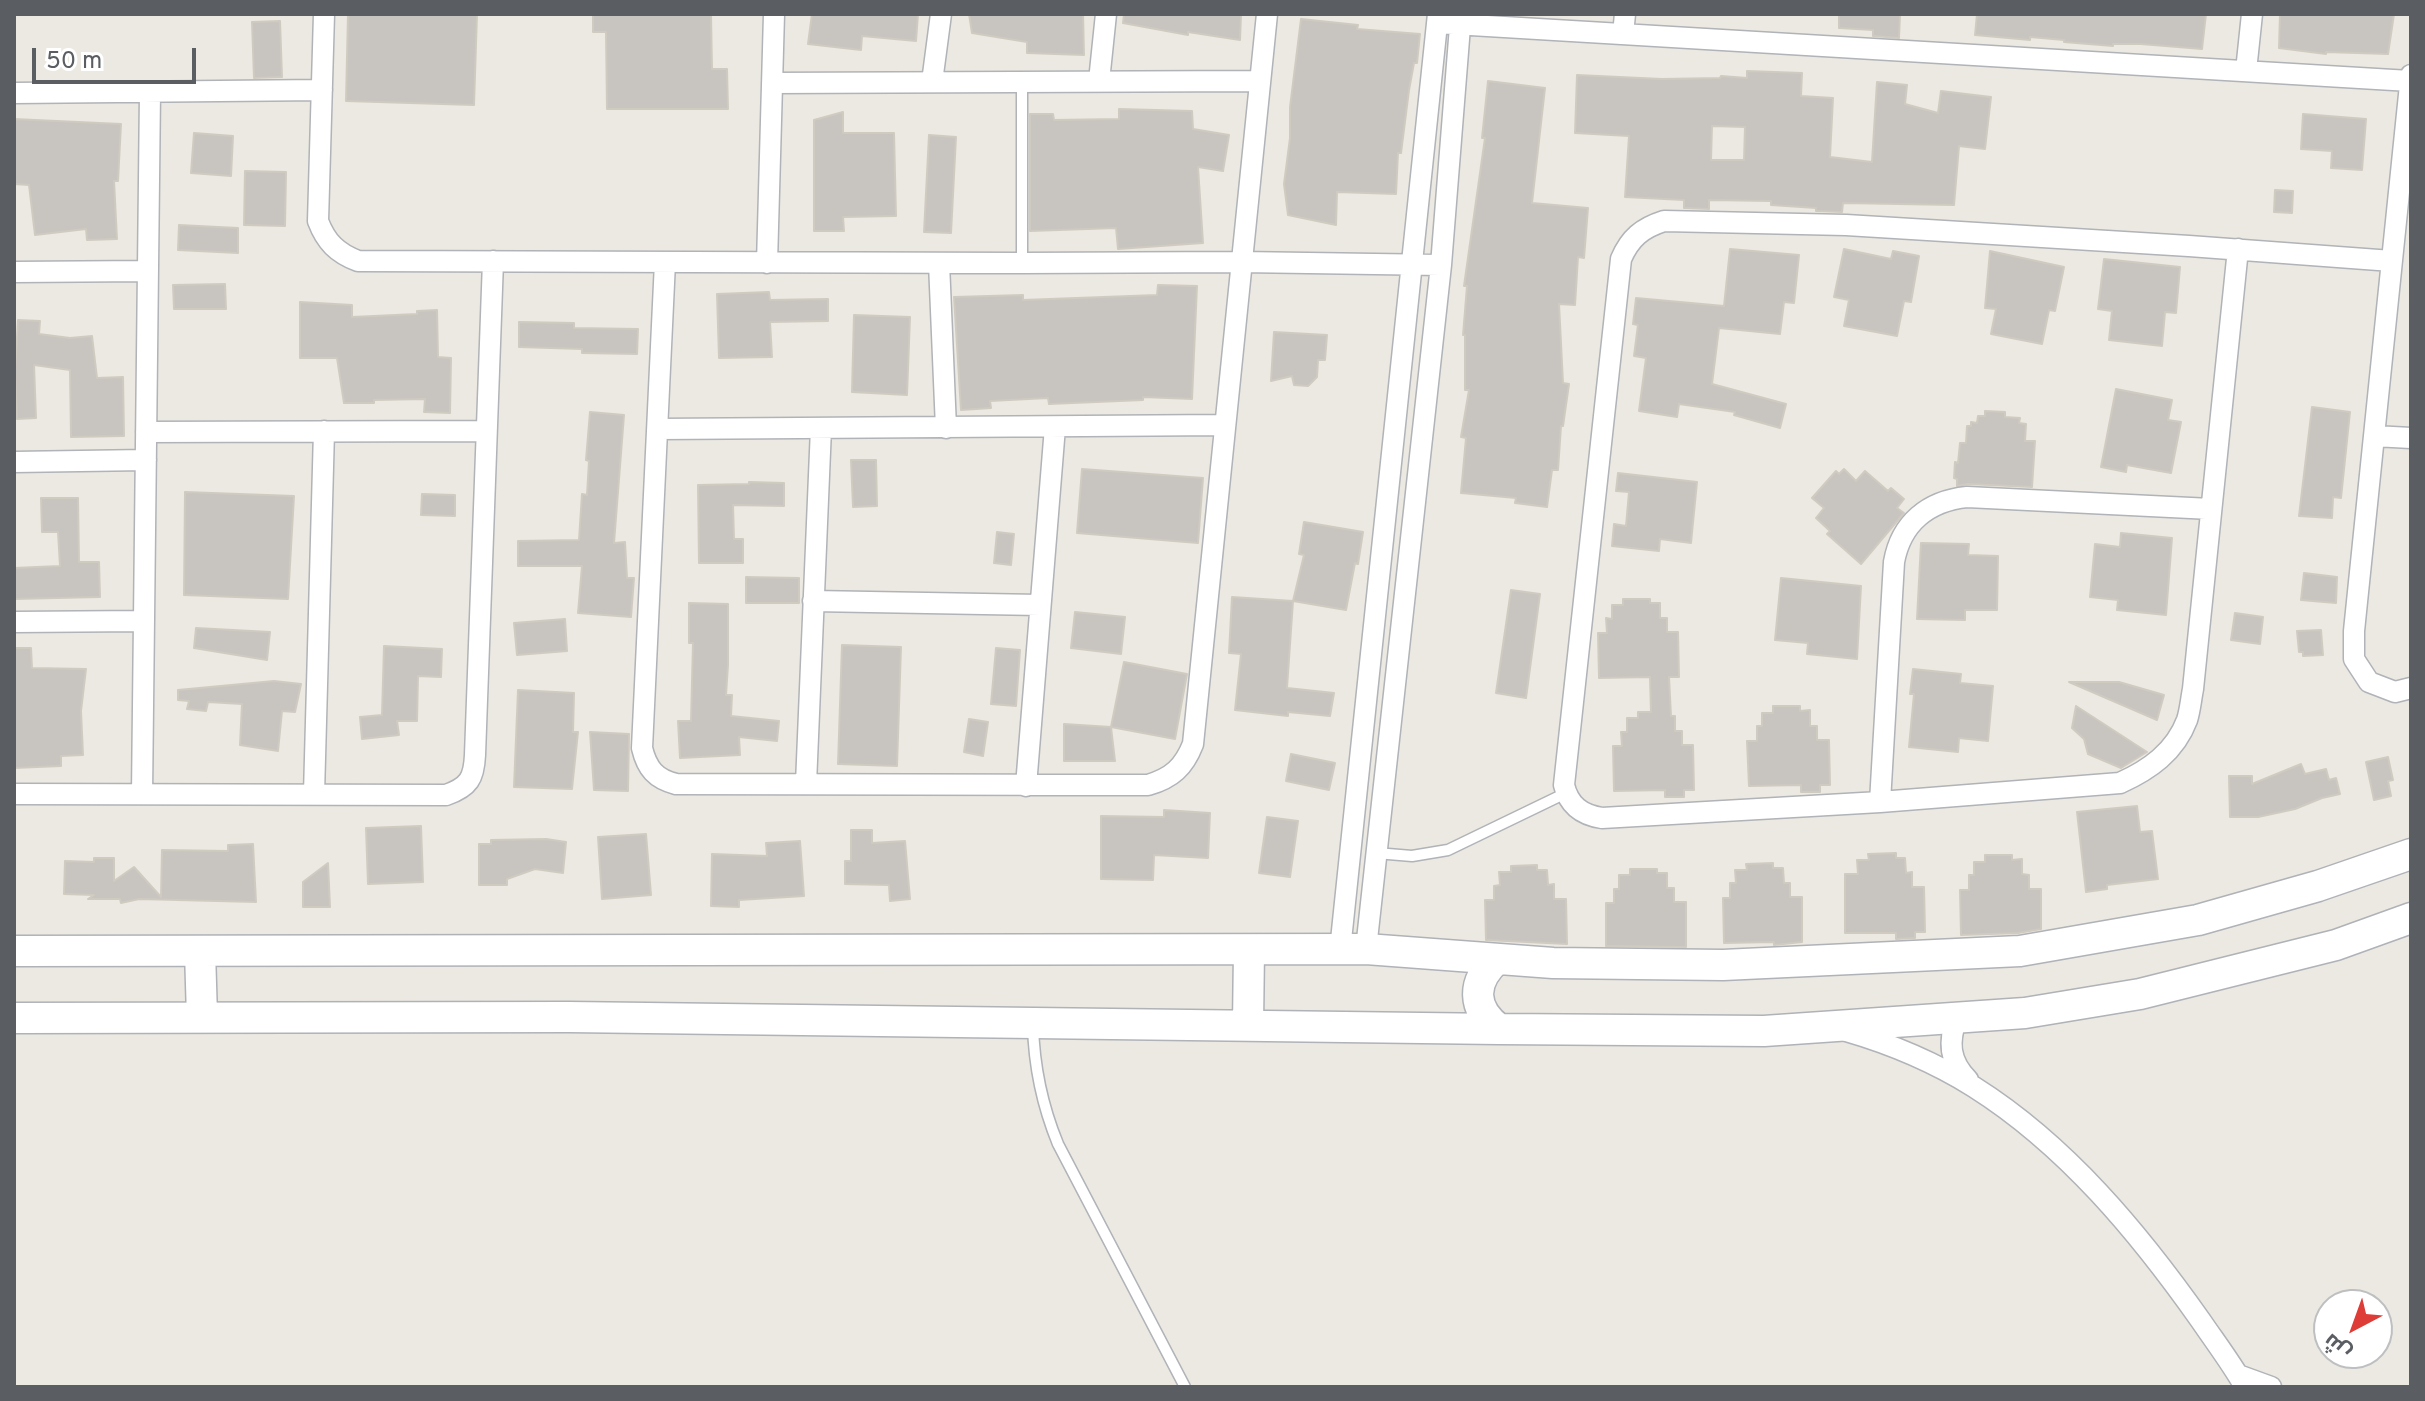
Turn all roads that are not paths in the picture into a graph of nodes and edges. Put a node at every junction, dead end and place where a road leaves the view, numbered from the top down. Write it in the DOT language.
graph roads {
  1 [pos="324,14"];
  2 [pos="774,14"];
  3 [pos="941,14"];
  4 [pos="1106,14"];
  5 [pos="1267,14"];
  6 [pos="2252,14"];
  7 [pos="1437,18"];
  8 [pos="1461,19"];
  9 [pos="1624,24"];
  10 [pos="2246,71"];
  11 [pos="2411,78"];
  12 [pos="1022,81"];
  13 [pos="1099,81"];
  14 [pos="1260,81"];
  15 [pos="932,82"];
  16 [pos="772,83"];
  17 [pos="322,90"];
  18 [pos="150,92"];
  19 [pos="14,93"];
  20 [pos="2238,249"];
  21 [pos="493,261"];
  22 [pos="2392,261"];
  23 [pos="665,262"];
  24 [pos="1241,262"];
  25 [pos="767,263"];
  26 [pos="939,263"];
  27 [pos="1022,263"];
  28 [pos="1411,265"];
  29 [pos="1441,265"];
  30 [pos="148,271"];
  31 [pos="14,272"];
  32 [pos="1225,425"];
  33 [pos="1055,427"];
  34 [pos="821,428"];
  35 [pos="946,428"];
  36 [pos="658,429"];
  37 [pos="324,431"];
  38 [pos="486,431"];
  39 [pos="146,432"];
  40 [pos="2374,436"];
  41 [pos="2411,438"];
  42 [pos="146,460"];
  43 [pos="14,462"];
  44 [pos="2211,509"];
  45 [pos="813,601"];
  46 [pos="1040,605"];
  47 [pos="144,621"];
  48 [pos="14,622"];
  49 [pos="2411,688"];
  50 [pos="806,784"];
  51 [pos="1026,786"];
  52 [pos="1566,793"];
  53 [pos="14,794"];
  54 [pos="142,794"];
  55 [pos="314,794"];
  56 [pos="1880,802"];
  57 [pos="1376,853"];
  58 [pos="2411,854"];
  59 [pos="2411,918"];
  60 [pos="1249,950"];
  61 [pos="1353,950"];
  62 [pos="14,951"];
  63 [pos="200,951"];
  64 [pos="1497,959"];
  65 [pos="202,1017"];
  66 [pos="1957,1017"];
  67 [pos="14,1018"];
  68 [pos="1033,1023"];
  69 [pos="1248,1025"];
  70 [pos="1831,1026"];
  71 [pos="1499,1029"];
  72 [pos="1973,1086"];
  73 [pos="2241,1381"];
  74 [pos="1185,1387"];
  75 [pos="2271,1387"];
  1 -- 17 [label="street"];
  2 -- 16 [label="street"];
  3 -- 15 [label="street"];
  4 -- 13 [label="street"];
  5 -- 14 [label="street"];
  6 -- 10 [label="street"];
  7 -- 8 [label="street"];
  7 -- 28 [label="street"];
  8 -- 9 [label="street"];
  8 -- 29 [label="street"];
  9 -- 10 [label="street"];
  10 -- 11 [label="street"];
  11 -- 22 [label="street"];
  12 -- 13 [label="street"];
  12 -- 15 [label="street"];
  12 -- 27 [label="lane"];
  13 -- 14 [label="street"];
  14 -- 24 [label="street"];
  15 -- 16 [label="street"];
  16 -- 25 [label="street"];
  17 -- 18 [label="street"];
  17 -- 21 [label="street"];
  18 -- 19 [label="street"];
  18 -- 30 [label="street"];
  20 -- 22 [label="street"];
  20 -- 44 [label="street"];
  20 -- 52 [label="street"];
  21 -- 23 [label="street"];
  21 -- 38 [label="street"];
  22 -- 40 [label="street"];
  23 -- 25 [label="street"];
  23 -- 36 [label="street"];
  24 -- 27 [label="street"];
  24 -- 28 [label="street"];
  24 -- 32 [label="street"];
  25 -- 26 [label="street"];
  26 -- 27 [label="street"];
  26 -- 35 [label="street"];
  28 -- 29 [label="street"];
  28 -- 61 [label="street"];
  29 -- 57 [label="street"];
  30 -- 31 [label="street"];
  30 -- 39 [label="street"];
  32 -- 33 [label="street"];
  32 -- 51 [label="street"];
  33 -- 35 [label="street"];
  33 -- 46 [label="street"];
  34 -- 35 [label="street"];
  34 -- 36 [label="street"];
  34 -- 45 [label="street"];
  36 -- 50 [label="street"];
  37 -- 38 [label="street"];
  37 -- 39 [label="street"];
  37 -- 55 [label="street"];
  38 -- 55 [label="street"];
  39 -- 42 [label="street"];
  40 -- 41 [label="street"];
  40 -- 49 [label="street"];
  42 -- 43 [label="street"];
  42 -- 47 [label="street"];
  44 -- 56 [label="street"];
  44 -- 56 [label="street"];
  45 -- 46 [label="street"];
  45 -- 50 [label="street"];
  46 -- 51 [label="street"];
  47 -- 48 [label="street"];
  47 -- 54 [label="street"];
  50 -- 51 [label="street"];
  52 -- 56 [label="street"];
  52 -- 57 [label="lane"];
  53 -- 54 [label="street"];
  54 -- 55 [label="street"];
  57 -- 61 [label="street"];
  58 -- 64 [label="street"];
  59 -- 66 [label="street"];
  60 -- 61 [label="street"];
  60 -- 63 [label="street"];
  60 -- 69 [label="street"];
  61 -- 64 [label="street"];
  62 -- 63 [label="street"];
  63 -- 65 [label="street"];
  64 -- 71 [label="street"];
  65 -- 67 [label="street"];
  65 -- 68 [label="street"];
  66 -- 70 [label="street"];
  66 -- 72 [label="street"];
  68 -- 69 [label="street"];
  68 -- 74 [label="lane"];
  69 -- 71 [label="street"];
  70 -- 71 [label="street"];
  70 -- 72 [label="street"];
  72 -- 73 [label="street"];
  73 -- 75 [label="street"];
}
